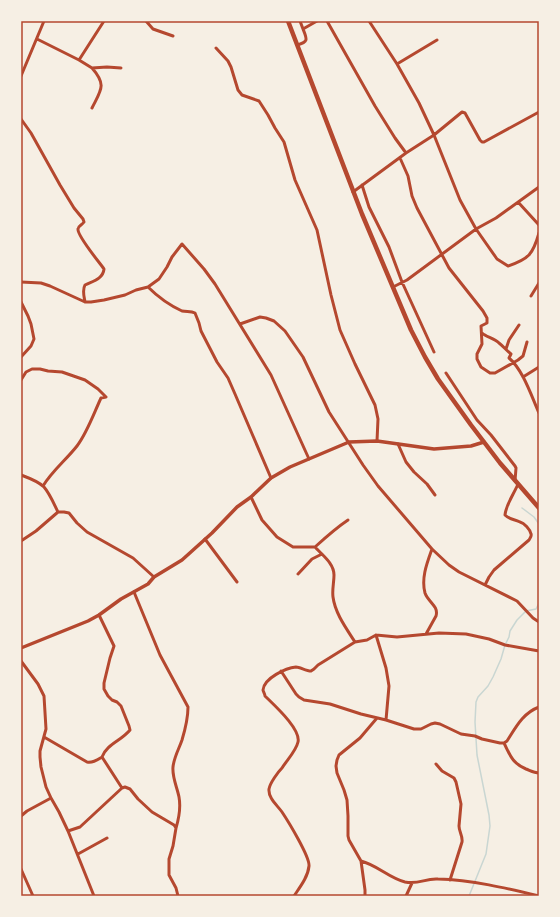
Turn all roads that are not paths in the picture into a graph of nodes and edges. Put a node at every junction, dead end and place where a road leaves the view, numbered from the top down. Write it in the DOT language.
graph roads {
  1 [pos="44,21"];
  2 [pos="104,21"];
  3 [pos="146,21"];
  4 [pos="288,21"];
  5 [pos="300,21"];
  6 [pos="317,21"];
  7 [pos="327,21"];
  8 [pos="369,21"];
  9 [pos="303,29"];
  10 [pos="173,36"];
  11 [pos="37,39"];
  12 [pos="437,40"];
  13 [pos="297,45"];
  14 [pos="216,48"];
  15 [pos="79,60"];
  16 [pos="397,64"];
  17 [pos="92,68"];
  18 [pos="121,68"];
  19 [pos="21,76"];
  20 [pos="92,108"];
  21 [pos="539,112"];
  22 [pos="21,119"];
  23 [pos="434,135"];
  24 [pos="406,153"];
  25 [pos="400,158"];
  26 [pos="362,185"];
  27 [pos="539,187"];
  28 [pos="354,192"];
  29 [pos="518,202"];
  30 [pos="539,225"];
  31 [pos="476,229"];
  32 [pos="539,233"];
  33 [pos="443,254"];
  34 [pos="21,282"];
  35 [pos="402,282"];
  36 [pos="539,283"];
  37 [pos="148,287"];
  38 [pos="393,287"];
  39 [pos="531,296"];
  40 [pos="21,302"];
  41 [pos="84,302"];
  42 [pos="240,324"];
  43 [pos="519,325"];
  44 [pos="482,333"];
  45 [pos="528,342"];
  46 [pos="506,349"];
  47 [pos="434,352"];
  48 [pos="21,357"];
  49 [pos="514,362"];
  50 [pos="539,367"];
  51 [pos="446,373"];
  52 [pos="523,377"];
  53 [pos="21,380"];
  54 [pos="539,413"];
  55 [pos="477,420"];
  56 [pos="471,425"];
  57 [pos="377,441"];
  58 [pos="349,442"];
  59 [pos="484,442"];
  60 [pos="398,444"];
  61 [pos="309,459"];
  62 [pos="21,474"];
  63 [pos="271,478"];
  64 [pos="517,482"];
  65 [pos="43,486"];
  66 [pos="435,495"];
  67 [pos="251,497"];
  68 [pos="539,508"];
  69 [pos="58,512"];
  70 [pos="348,520"];
  71 [pos="205,539"];
  72 [pos="21,541"];
  73 [pos="315,547"];
  74 [pos="432,549"];
  75 [pos="322,554"];
  76 [pos="298,574"];
  77 [pos="154,577"];
  78 [pos="237,582"];
  79 [pos="485,585"];
  80 [pos="134,592"];
  81 [pos="99,615"];
  82 [pos="539,622"];
  83 [pos="426,634"];
  84 [pos="376,635"];
  85 [pos="355,642"];
  86 [pos="21,648"];
  87 [pos="539,651"];
  88 [pos="21,660"];
  89 [pos="281,671"];
  90 [pos="539,707"];
  91 [pos="377,718"];
  92 [pos="386,720"];
  93 [pos="44,737"];
  94 [pos="504,743"];
  95 [pos="102,757"];
  96 [pos="436,764"];
  97 [pos="539,773"];
  98 [pos="122,788"];
  99 [pos="51,798"];
  100 [pos="21,816"];
  101 [pos="176,828"];
  102 [pos="68,831"];
  103 [pos="107,838"];
  104 [pos="78,854"];
  105 [pos="361,861"];
  106 [pos="21,869"];
  107 [pos="450,880"];
  108 [pos="26,881"];
  109 [pos="21,883"];
  110 [pos="412,883"];
  111 [pos="522,894"];
  112 [pos="33,896"];
  113 [pos="94,896"];
  114 [pos="178,896"];
  115 [pos="294,896"];
  116 [pos="365,896"];
  117 [pos="407,896"];
  118 [pos="539,896"];
  1 -- 11 [label="street"];
  2 -- 15 [label="street"];
  3 -- 10 [label="street"];
  4 -- 13 [label="highway"];
  5 -- 9 [label="street"];
  6 -- 9 [label="street"];
  7 -- 24 [label="street"];
  8 -- 16 [label="street"];
  9 -- 13 [label="street"];
  11 -- 15 [label="street"];
  11 -- 19 [label="street"];
  12 -- 16 [label="street"];
  13 -- 28 [label="highway"];
  14 -- 57 [label="street"];
  15 -- 17 [label="street"];
  16 -- 23 [label="street"];
  17 -- 18 [label="street"];
  17 -- 20 [label="street"];
  21 -- 23 [label="street"];
  22 -- 41 [label="street"];
  23 -- 24 [label="street"];
  23 -- 31 [label="street"];
  24 -- 25 [label="street"];
  25 -- 26 [label="street"];
  25 -- 33 [label="street"];
  26 -- 28 [label="street"];
  26 -- 35 [label="street"];
  27 -- 29 [label="street"];
  28 -- 38 [label="highway"];
  29 -- 30 [label="street"];
  29 -- 31 [label="street"];
  31 -- 32 [label="street"];
  31 -- 33 [label="street"];
  33 -- 35 [label="street"];
  33 -- 44 [label="street"];
  34 -- 41 [label="street"];
  35 -- 38 [label="street"];
  35 -- 47 [label="street"];
  36 -- 39 [label="street"];
  37 -- 41 [label="street"];
  37 -- 42 [label="street"];
  37 -- 63 [label="street"];
  38 -- 56 [label="highway"];
  40 -- 48 [label="street"];
  42 -- 58 [label="street"];
  42 -- 61 [label="street"];
  43 -- 46 [label="street"];
  44 -- 46 [label="street"];
  44 -- 49 [label="street"];
  45 -- 49 [label="street"];
  46 -- 49 [label="street"];
  49 -- 52 [label="street"];
  50 -- 52 [label="street"];
  51 -- 55 [label="street"];
  52 -- 54 [label="street"];
  53 -- 65 [label="street"];
  55 -- 56 [label="street"];
  55 -- 64 [label="street"];
  56 -- 59 [label="highway"];
  57 -- 58 [label="street"];
  57 -- 60 [label="street"];
  58 -- 61 [label="street"];
  58 -- 74 [label="street"];
  59 -- 60 [label="street"];
  59 -- 64 [label="highway"];
  60 -- 66 [label="street"];
  61 -- 63 [label="street"];
  62 -- 65 [label="street"];
  63 -- 67 [label="street"];
  64 -- 68 [label="highway"];
  64 -- 79 [label="street"];
  65 -- 69 [label="street"];
  67 -- 71 [label="street"];
  67 -- 73 [label="street"];
  69 -- 72 [label="street"];
  69 -- 77 [label="street"];
  70 -- 73 [label="street"];
  71 -- 77 [label="street"];
  71 -- 78 [label="street"];
  73 -- 75 [label="street"];
  74 -- 79 [label="street"];
  74 -- 83 [label="street"];
  75 -- 76 [label="street"];
  75 -- 85 [label="street"];
  77 -- 80 [label="street"];
  79 -- 82 [label="street"];
  80 -- 81 [label="street"];
  80 -- 101 [label="street"];
  81 -- 86 [label="street"];
  81 -- 95 [label="street"];
  83 -- 84 [label="street"];
  83 -- 87 [label="street"];
  84 -- 85 [label="street"];
  84 -- 92 [label="street"];
  85 -- 89 [label="street"];
  88 -- 93 [label="street"];
  89 -- 91 [label="street"];
  89 -- 115 [label="street"];
  90 -- 94 [label="street"];
  91 -- 92 [label="street"];
  91 -- 105 [label="street"];
  92 -- 94 [label="street"];
  93 -- 95 [label="street"];
  93 -- 99 [label="street"];
  94 -- 97 [label="street"];
  95 -- 98 [label="street"];
  96 -- 107 [label="street"];
  98 -- 101 [label="street"];
  98 -- 102 [label="street"];
  99 -- 100 [label="street"];
  99 -- 102 [label="street"];
  101 -- 114 [label="street"];
  102 -- 104 [label="street"];
  103 -- 104 [label="street"];
  104 -- 113 [label="street"];
  105 -- 110 [label="street"];
  105 -- 116 [label="street"];
  106 -- 108 [label="street"];
  107 -- 110 [label="street"];
  107 -- 111 [label="street"];
  108 -- 109 [label="street"];
  108 -- 112 [label="street"];
  110 -- 117 [label="street"];
  111 -- 118 [label="street"];
}
